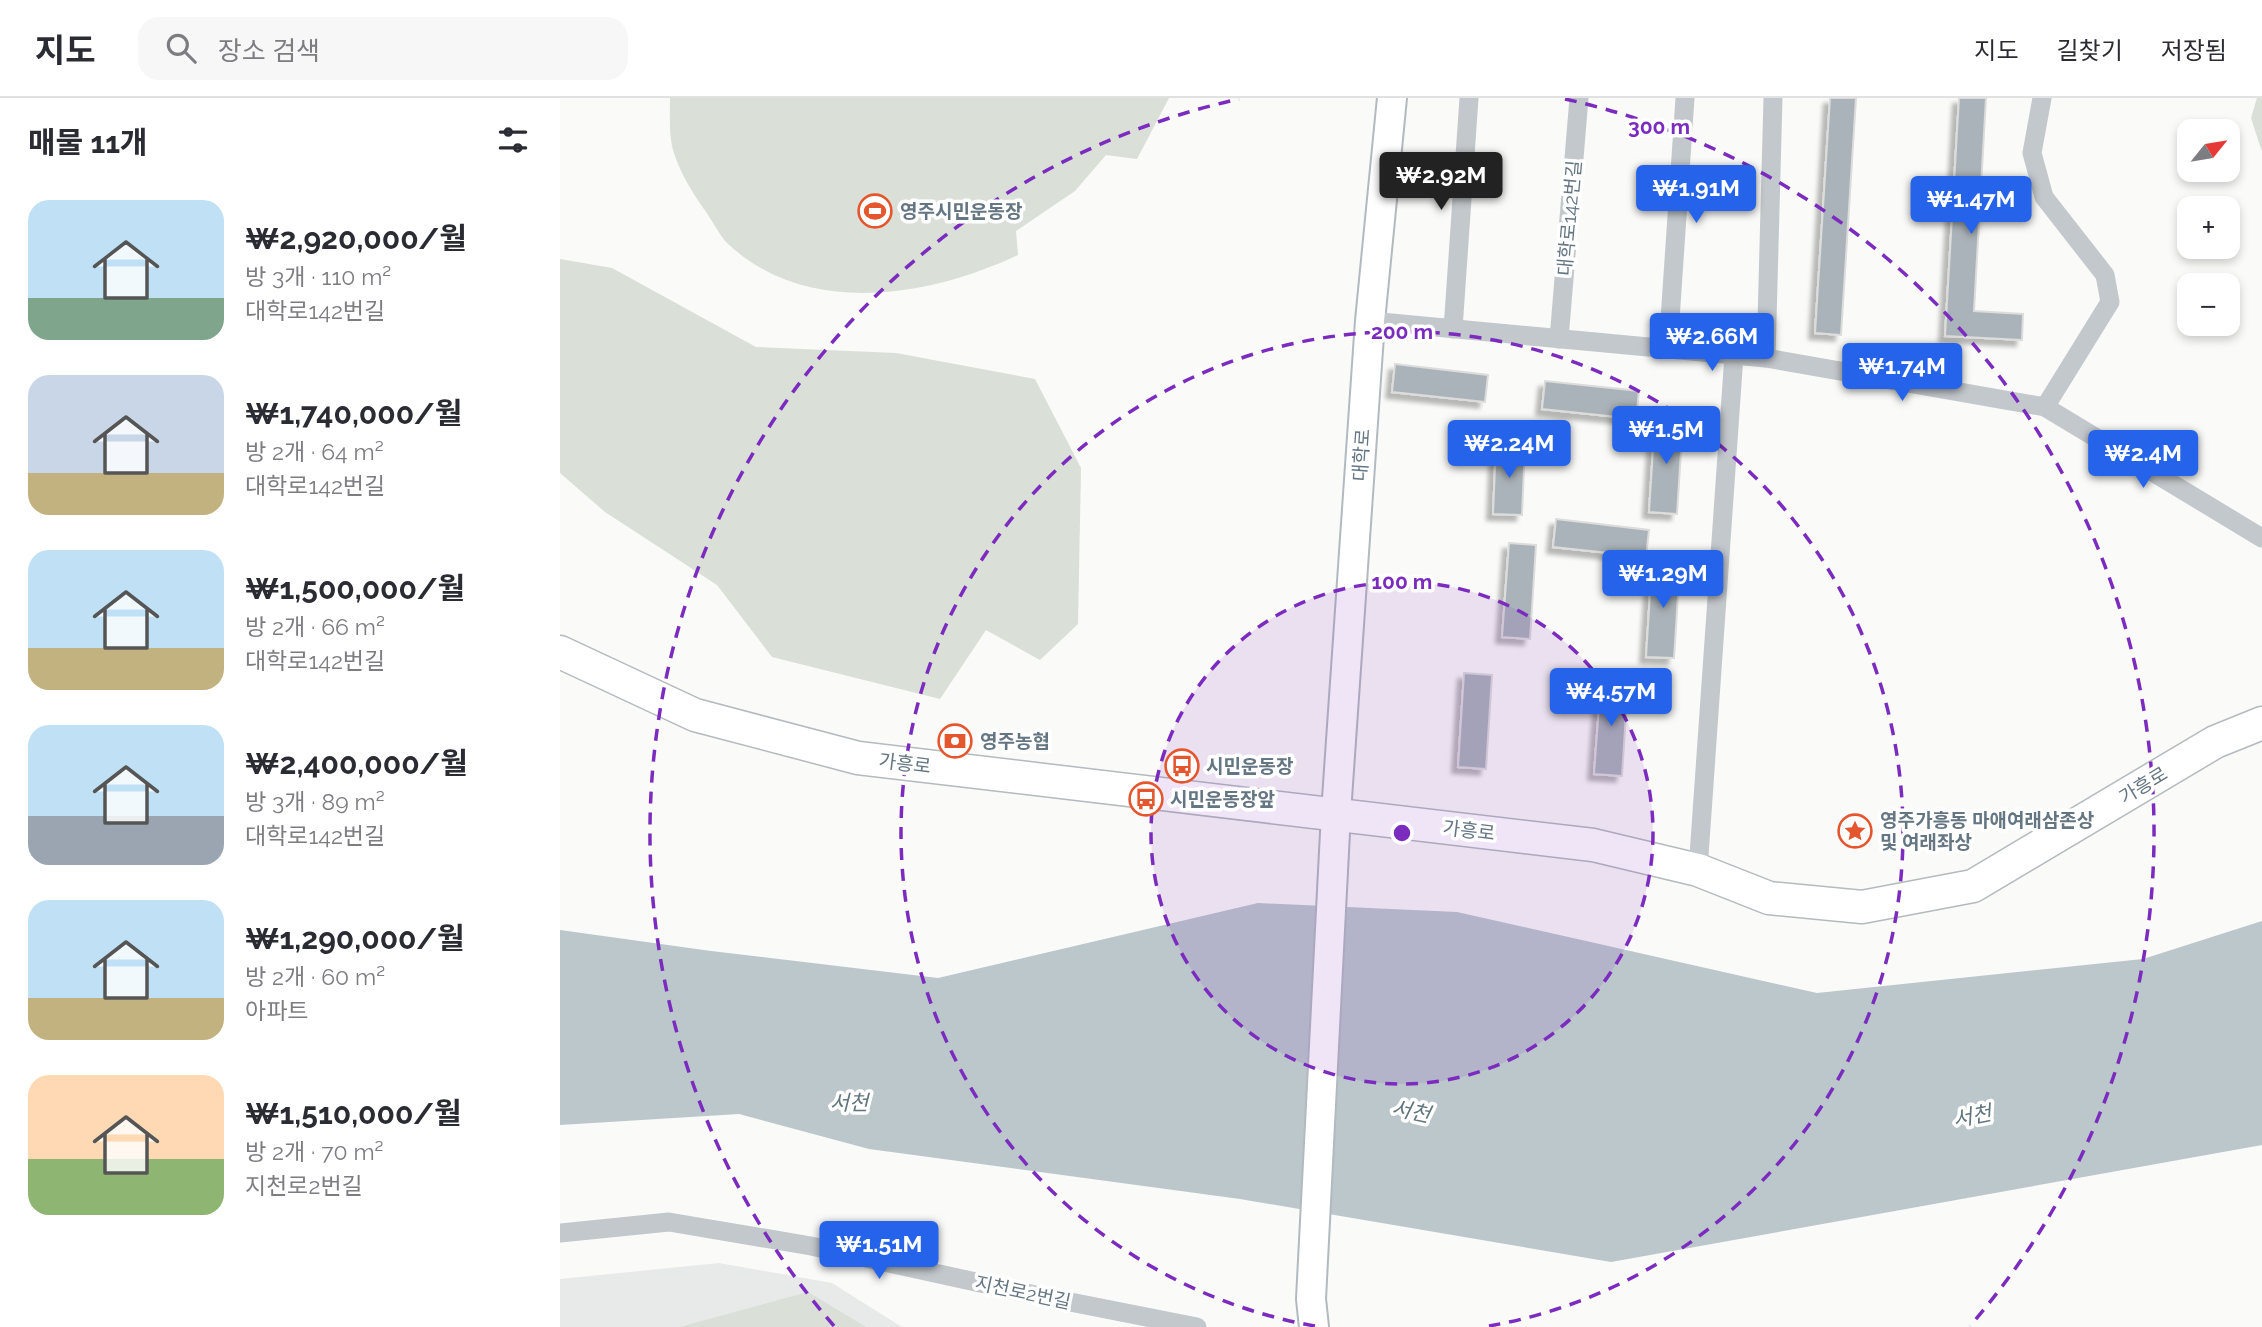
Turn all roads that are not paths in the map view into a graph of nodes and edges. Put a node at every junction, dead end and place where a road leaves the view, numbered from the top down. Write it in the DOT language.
graph roads {
  1 [pos="1392,98"];
  2 [pos="1469,98"];
  3 [pos="1579,98"];
  4 [pos="1685,98"];
  5 [pos="1773,98"];
  6 [pos="2042,98"];
  7 [pos="1370,321"];
  8 [pos="1453,329"];
  9 [pos="1559,339"];
  10 [pos="1668,349"];
  11 [pos="1734,355"];
  12 [pos="1766,358"];
  13 [pos="2045,407"];
  14 [pos="2262,538"];
  15 [pos="560,652"];
  16 [pos="2262,723"];
  17 [pos="1336,813"];
  18 [pos="1698,870"];
  19 [pos="560,1233"];
  20 [pos="1197,1327"];
  21 [pos="1314,1327"];
  1 -- 7 [label="main road, 대학로"];
  2 -- 8 [label="street"];
  3 -- 9 [label="street, 대학로142번길"];
  4 -- 10 [label="street"];
  5 -- 12 [label="street"];
  6 -- 13 [label="street"];
  7 -- 8 [label="street"];
  7 -- 17 [label="main road, 대학로"];
  8 -- 9 [label="street"];
  9 -- 10 [label="street"];
  10 -- 11 [label="street"];
  11 -- 12 [label="street"];
  11 -- 18 [label="street"];
  12 -- 13 [label="street"];
  13 -- 14 [label="street"];
  15 -- 17 [label="main road, 가흥로"];
  16 -- 18 [label="main road, 가흥로"];
  17 -- 18 [label="main road, 가흥로"];
  17 -- 21 [label="main road, 대학로"];
  19 -- 20 [label="street, 지천로2번길"];
}
